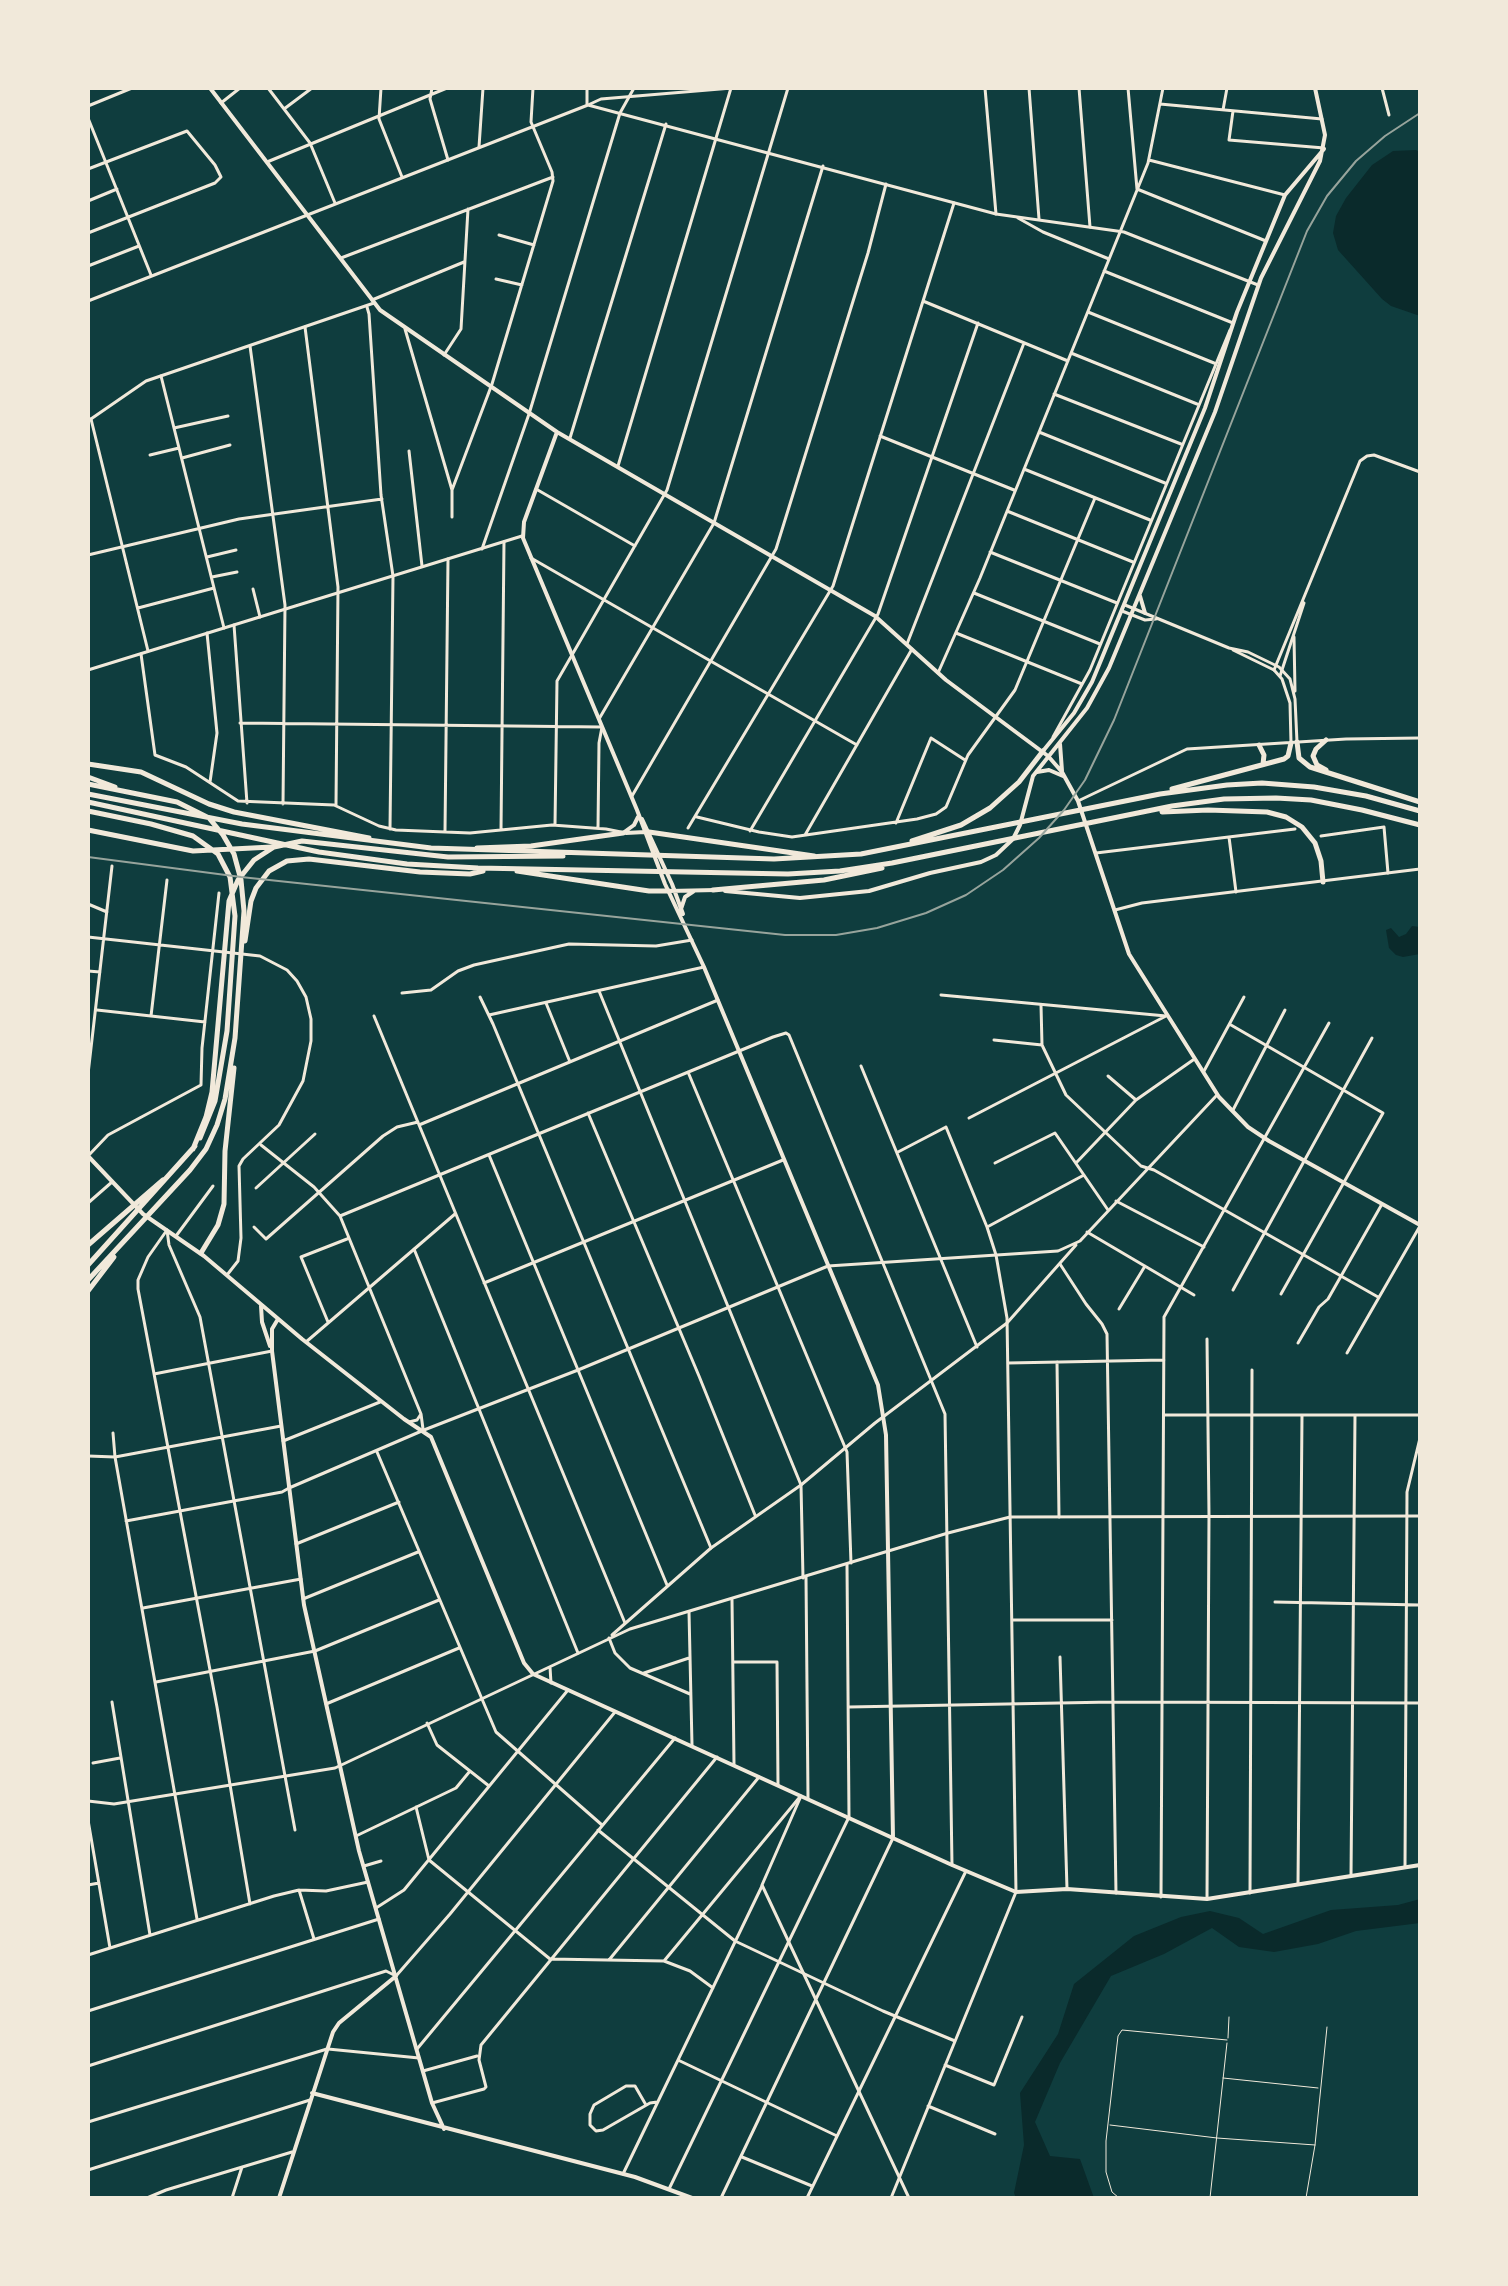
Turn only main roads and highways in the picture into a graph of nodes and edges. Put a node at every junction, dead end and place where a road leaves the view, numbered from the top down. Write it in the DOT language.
graph roads {
  1 [pos="210,88"];
  2 [pos="1315,88"];
  3 [pos="1324,148"];
  4 [pos="557,432"];
  5 [pos="1140,593"];
  6 [pos="1144,616"];
  7 [pos="1062,740"];
  8 [pos="1326,740"];
  9 [pos="1259,745"];
  10 [pos="1046,753"];
  11 [pos="88,764"];
  12 [pos="1262,765"];
  13 [pos="1035,774"];
  14 [pos="1338,775"];
  15 [pos="88,777"];
  16 [pos="1064,777"];
  17 [pos="88,784"];
  18 [pos="127,792"];
  19 [pos="88,794"];
  20 [pos="1160,794"];
  21 [pos="88,802"];
  22 [pos="1420,802"];
  23 [pos="637,810"];
  24 [pos="88,811"];
  25 [pos="1420,811"];
  26 [pos="1121,816"];
  27 [pos="1420,825"];
  28 [pos="88,830"];
  29 [pos="647,832"];
  30 [pos="623,833"];
  31 [pos="650,840"];
  32 [pos="381,842"];
  33 [pos="293,847"];
  34 [pos="459,850"];
  35 [pos="879,851"];
  36 [pos="943,852"];
  37 [pos="581,854"];
  38 [pos="844,857"];
  39 [pos="505,868"];
  40 [pos="496,869"];
  41 [pos="1323,882"];
  42 [pos="696,890"];
  43 [pos="713,890"];
  44 [pos="672,891"];
  45 [pos="680,911"];
  46 [pos="239,986"];
  47 [pos="234,1047"];
  48 [pos="193,1149"];
  49 [pos="88,1157"];
  50 [pos="143,1200"];
  51 [pos="141,1223"];
  52 [pos="1420,1225"];
  53 [pos="88,1245"];
  54 [pos="201,1253"];
  55 [pos="88,1265"];
  56 [pos="88,1280"];
  57 [pos="88,1291"];
  58 [pos="261,1306"];
  59 [pos="278,1319"];
  60 [pos="272,1351"];
  61 [pos="893,1838"];
  62 [pos="1420,1865"];
  63 [pos="396,1976"];
  64 [pos="312,2093"];
  65 [pos="444,2129"];
  66 [pos="279,2198"];
  67 [pos="692,2198"];
  1 -- 4 [label="main road"];
  2 -- 3 [label="main road"];
  3 -- 5 [label="main road"];
  3 -- 10 [label="main road"];
  4 -- 10 [label="main road"];
  4 -- 23 [label="main road"];
  5 -- 6 [label="main road"];
  5 -- 7 [label="main road"];
  7 -- 10 [label="main road"];
  7 -- 16 [label="main road"];
  8 -- 14 [label="highway"];
  9 -- 12 [label="highway"];
  10 -- 13 [label="main road"];
  10 -- 16 [label="main road"];
  10 -- 35 [label="highway"];
  11 -- 32 [label="highway"];
  12 -- 14 [label="highway"];
  12 -- 20 [label="highway"];
  13 -- 16 [label="main road"];
  13 -- 43 [label="main road"];
  14 -- 22 [label="highway"];
  15 -- 18 [label="highway"];
  16 -- 52 [label="main road"];
  17 -- 18 [label="highway"];
  18 -- 46 [label="highway"];
  19 -- 32 [label="highway"];
  20 -- 25 [label="highway"];
  20 -- 35 [label="highway"];
  21 -- 33 [label="highway"];
  23 -- 29 [label="main road"];
  23 -- 30 [label="main road"];
  24 -- 48 [label="highway"];
  26 -- 27 [label="highway"];
  26 -- 36 [label="highway"];
  26 -- 41 [label="highway"];
  28 -- 33 [label="highway"];
  29 -- 30 [label="main road"];
  29 -- 31 [label="main road"];
  29 -- 38 [label="highway"];
  30 -- 34 [label="highway"];
  31 -- 44 [label="main road"];
  31 -- 44 [label="main road"];
  32 -- 34 [label="highway"];
  33 -- 40 [label="highway"];
  34 -- 37 [label="highway"];
  35 -- 38 [label="highway"];
  36 -- 39 [label="highway"];
  36 -- 43 [label="highway"];
  37 -- 38 [label="highway"];
  37 -- 48 [label="highway"];
  39 -- 40 [label="highway"];
  39 -- 44 [label="highway"];
  40 -- 46 [label="highway"];
  42 -- 43 [label="main road"];
  42 -- 44 [label="main road"];
  42 -- 45 [label="main road"];
  44 -- 45 [label="main road"];
  45 -- 61 [label="main road"];
  46 -- 47 [label="highway"];
  47 -- 51 [label="highway"];
  47 -- 54 [label="highway"];
  48 -- 50 [label="highway"];
  49 -- 54 [label="main road"];
  50 -- 53 [label="highway"];
  50 -- 55 [label="highway"];
  51 -- 56 [label="highway"];
  51 -- 57 [label="highway"];
  54 -- 58 [label="main road"];
  58 -- 59 [label="main road"];
  58 -- 60 [label="main road"];
  59 -- 60 [label="main road"];
  59 -- 61 [label="main road"];
  60 -- 63 [label="main road"];
  61 -- 62 [label="main road"];
  63 -- 64 [label="main road"];
  63 -- 65 [label="main road"];
  64 -- 65 [label="main road"];
  64 -- 66 [label="main road"];
  65 -- 67 [label="main road"];
}
